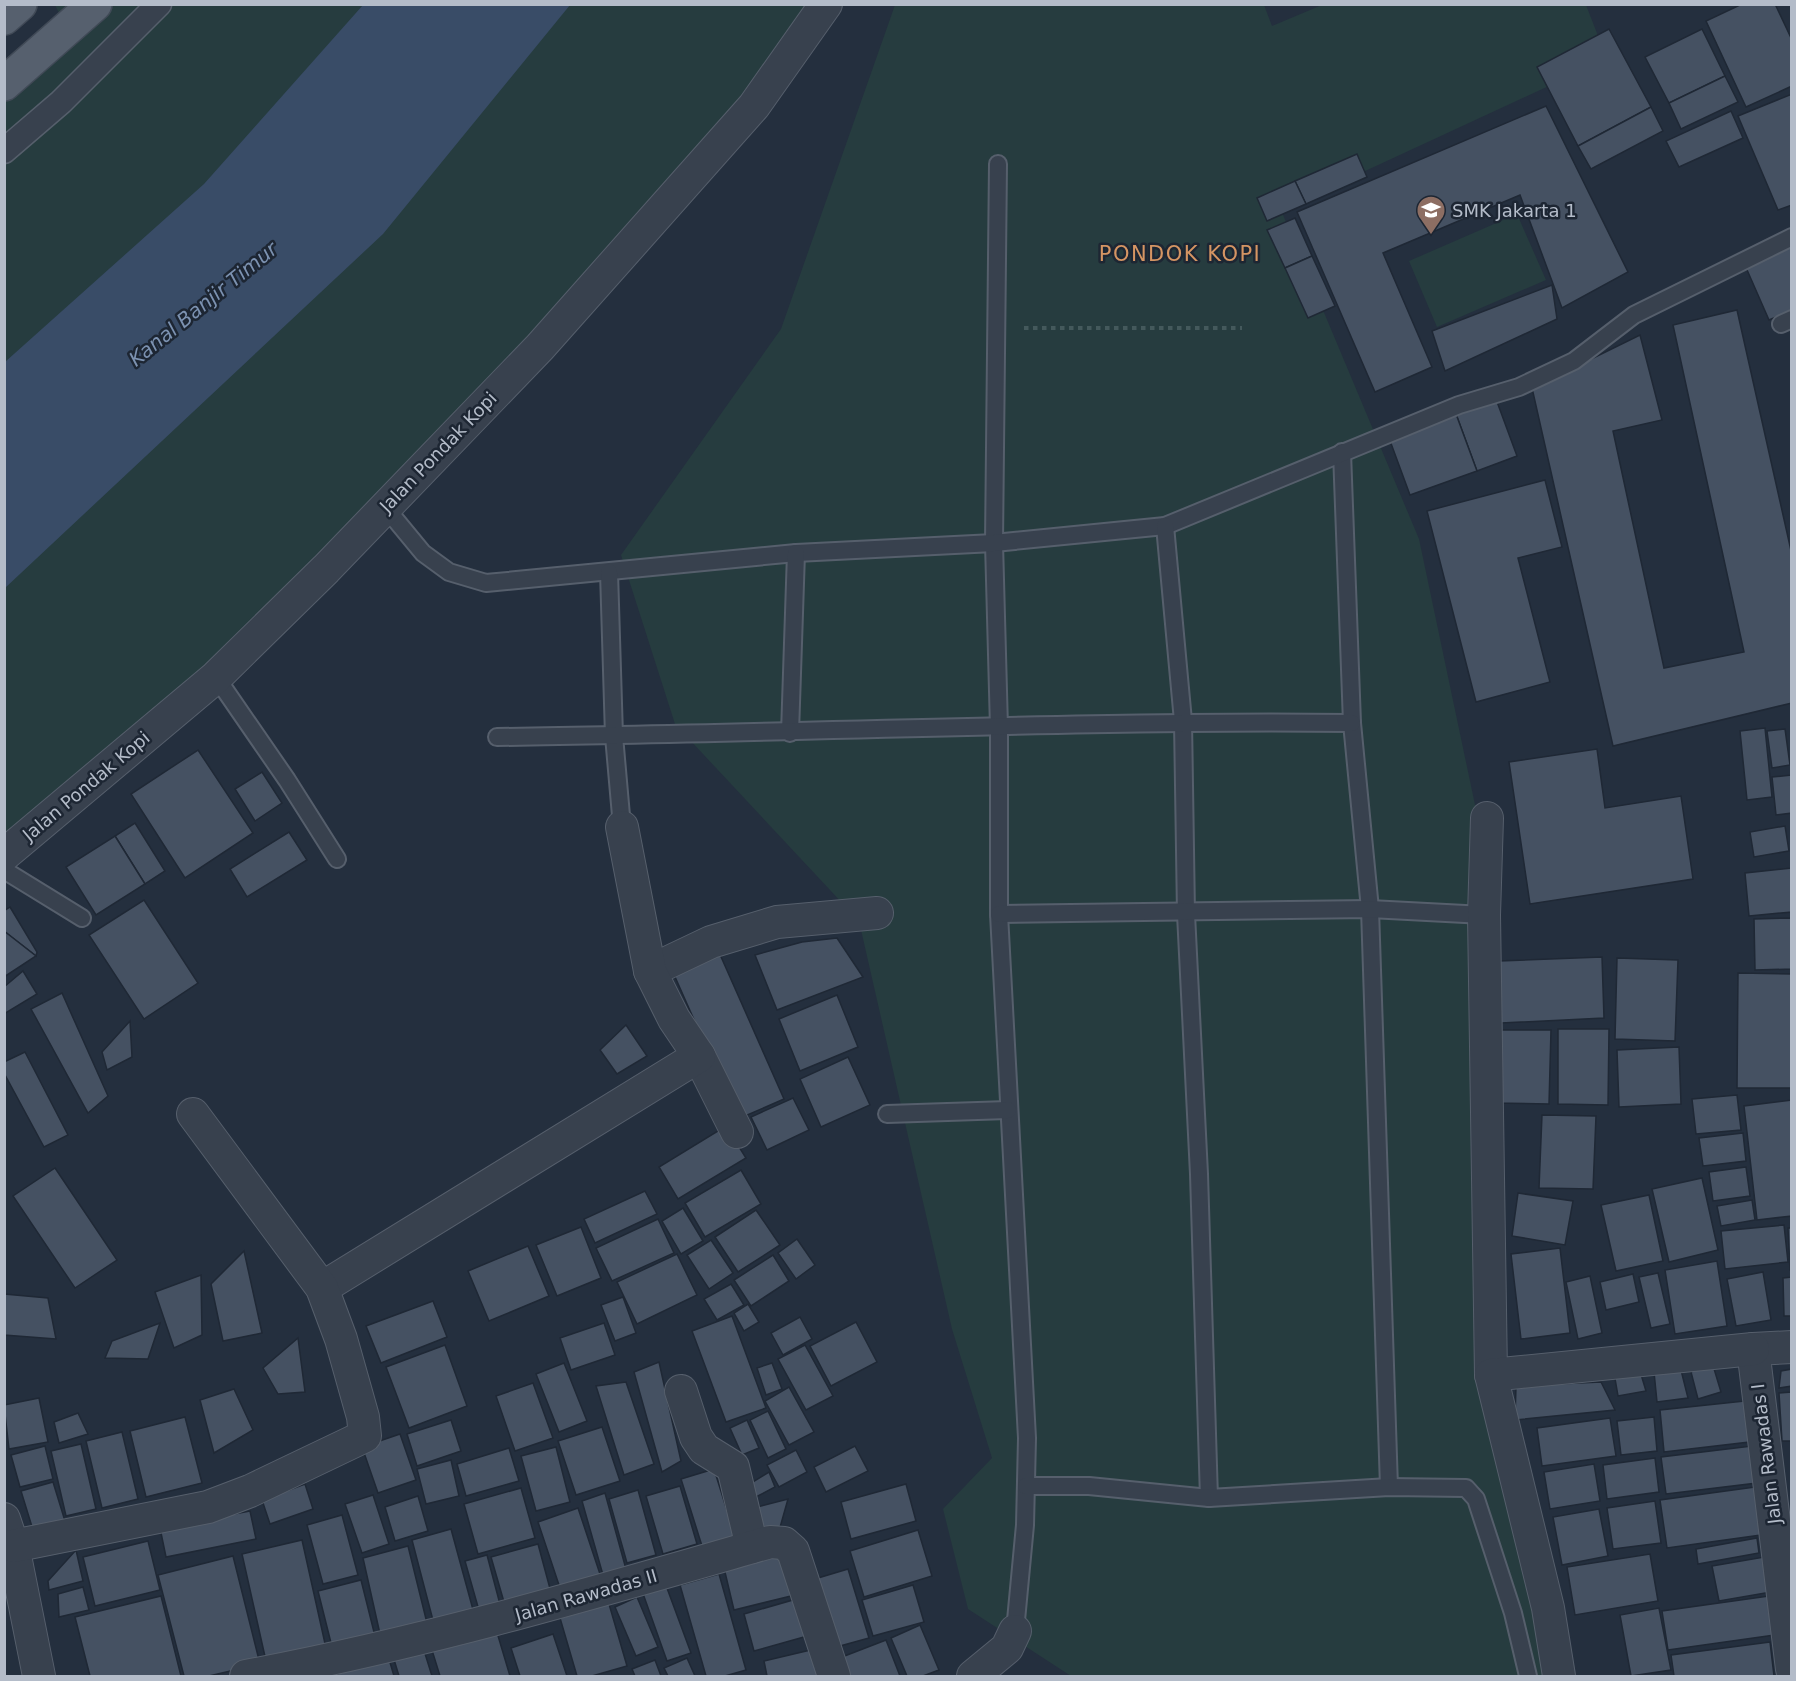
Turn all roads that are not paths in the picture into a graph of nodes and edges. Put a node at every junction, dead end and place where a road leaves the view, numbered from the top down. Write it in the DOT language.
graph roads {
  1 [pos="20,4"];
  2 [pos="95,4"];
  3 [pos="159,4"];
  4 [pos="826,4"];
  5 [pos="4,18"];
  6 [pos="61,18"];
  7 [pos="4,84"];
  8 [pos="4,151"];
  9 [pos="998,164"];
  10 [pos="1791,237"];
  11 [pos="1342,452"];
  12 [pos="385,507"];
  13 [pos="1165,526"];
  14 [pos="994,543"];
  15 [pos="796,553"];
  16 [pos="609,572"];
  17 [pos="216,677"];
  18 [pos="1183,721"];
  19 [pos="1352,723"];
  20 [pos="999,728"];
  21 [pos="790,733"];
  22 [pos="614,736"];
  23 [pos="497,737"];
  24 [pos="1487,818"];
  25 [pos="622,826"];
  26 [pos="4,855"];
  27 [pos="337,859"];
  28 [pos="4,870"];
  29 [pos="1370,909"];
  30 [pos="877,913"];
  31 [pos="999,914"];
  32 [pos="1186,914"];
  33 [pos="1484,915"];
  34 [pos="82,918"];
  35 [pos="650,971"];
  36 [pos="699,1056"];
  37 [pos="1008,1110"];
  38 [pos="194,1114"];
  39 [pos="887,1114"];
  40 [pos="737,1132"];
  41 [pos="322,1288"];
  42 [pos="1791,1347"];
  43 [pos="1753,1349"];
  44 [pos="1491,1375"];
  45 [pos="681,1391"];
  46 [pos="1026,1486"];
  47 [pos="1389,1487"];
  48 [pos="1209,1498"];
  49 [pos="9,1533"];
  50 [pos="752,1547"];
  51 [pos="1015,1631"];
  52 [pos="1791,1669"];
  53 [pos="323,1670"];
  54 [pos="39,1677"];
  55 [pos="246,1677"];
  56 [pos="834,1677"];
  57 [pos="973,1677"];
  58 [pos="1528,1677"];
  59 [pos="1559,1677"];
  1 -- 5 [label="main road"];
  2 -- 6 [label="main road"];
  3 -- 8 [label="street"];
  4 -- 12 [label="street, Jalan Pondak Kopi"];
  6 -- 7 [label="main road"];
  9 -- 14 [label="lane"];
  10 -- 11 [label="lane"];
  11 -- 13 [label="lane"];
  11 -- 19 [label="lane"];
  12 -- 16 [label="lane"];
  12 -- 17 [label="street, Jalan Pondak Kopi"];
  13 -- 14 [label="lane"];
  13 -- 18 [label="lane"];
  14 -- 15 [label="lane"];
  14 -- 20 [label="lane"];
  15 -- 16 [label="lane"];
  15 -- 21 [label="lane"];
  16 -- 22 [label="lane"];
  17 -- 26 [label="street, Jalan Pondak Kopi"];
  17 -- 27 [label="lane"];
  18 -- 19 [label="lane"];
  18 -- 20 [label="lane"];
  18 -- 32 [label="lane"];
  19 -- 29 [label="lane"];
  20 -- 21 [label="lane"];
  20 -- 31 [label="lane"];
  21 -- 22 [label="lane"];
  22 -- 23 [label="lane"];
  22 -- 25 [label="lane"];
  24 -- 33 [label="street"];
  25 -- 35 [label="street"];
  28 -- 34 [label="lane"];
  29 -- 32 [label="lane"];
  29 -- 33 [label="lane"];
  29 -- 47 [label="lane"];
  30 -- 35 [label="street"];
  31 -- 32 [label="lane"];
  31 -- 37 [label="lane"];
  32 -- 48 [label="lane"];
  33 -- 44 [label="street"];
  35 -- 36 [label="street"];
  36 -- 40 [label="street"];
  36 -- 41 [label="street"];
  37 -- 39 [label="lane"];
  37 -- 46 [label="lane"];
  38 -- 41 [label="street"];
  41 -- 49 [label="street"];
  42 -- 43 [label="street"];
  43 -- 44 [label="street"];
  43 -- 52 [label="street, Jalan Rawadas I"];
  44 -- 59 [label="street"];
  45 -- 50 [label="street"];
  46 -- 48 [label="lane"];
  46 -- 51 [label="lane"];
  47 -- 48 [label="lane"];
  47 -- 58 [label="lane"];
  49 -- 54 [label="street"];
  50 -- 53 [label="street, Jalan Rawadas II"];
  50 -- 56 [label="street, Jalan Rawadas II"];
  51 -- 57 [label="street"];
  53 -- 55 [label="street, Jalan Rawadas II"];
}
